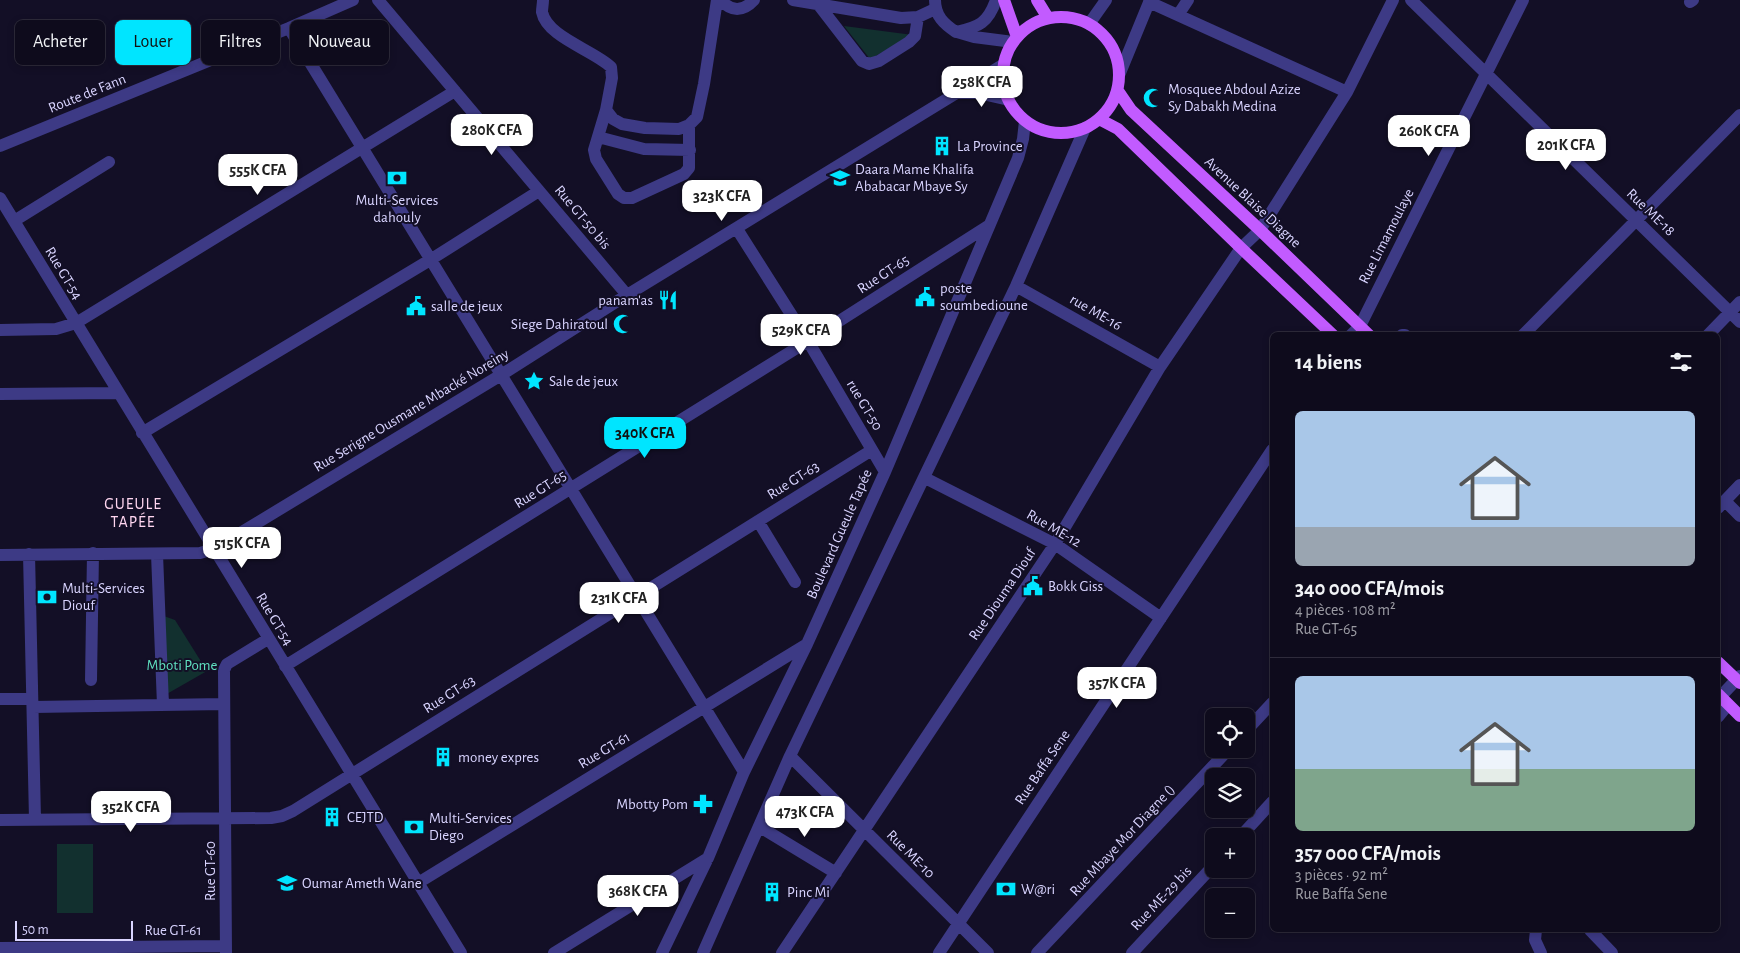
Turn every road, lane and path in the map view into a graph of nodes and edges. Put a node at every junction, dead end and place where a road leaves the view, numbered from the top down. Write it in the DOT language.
graph roads {
  1 [pos="353,0"];
  2 [pos="378,0"];
  3 [pos="543,0"];
  4 [pos="719,0"];
  5 [pos="754,0"];
  6 [pos="793,0"];
  7 [pos="996,0"];
  8 [pos="1004,0"];
  9 [pos="1037,0"];
  10 [pos="1106,0"];
  11 [pos="1188,0"];
  12 [pos="1393,0"];
  13 [pos="1411,0"];
  14 [pos="1523,0"];
  15 [pos="1149,1"];
  16 [pos="818,4"];
  17 [pos="935,5"];
  18 [pos="1178,15"];
  19 [pos="918,17"];
  20 [pos="1048,18"];
  21 [pos="1089,24"];
  22 [pos="289,28"];
  23 [pos="956,32"];
  24 [pos="1015,39"];
  25 [pos="1004,64"];
  26 [pos="1120,73"];
  27 [pos="1486,73"];
  28 [pos="455,91"];
  29 [pos="1118,91"];
  30 [pos="1347,92"];
  31 [pos="958,93"];
  32 [pos="1009,100"];
  33 [pos="606,110"];
  34 [pos="1740,114"];
  35 [pos="1099,119"];
  36 [pos="1026,120"];
  37 [pos="689,125"];
  38 [pos="1085,128"];
  39 [pos="598,137"];
  40 [pos="0,146"];
  41 [pos="362,148"];
  42 [pos="690,150"];
  43 [pos="1175,152"];
  44 [pos="109,162"];
  45 [pos="1160,169"];
  46 [pos="539,191"];
  47 [pos="0,198"];
  48 [pos="1636,220"];
  49 [pos="14,221"];
  50 [pos="988,226"];
  51 [pos="736,229"];
  52 [pos="1260,230"];
  53 [pos="1241,248"];
  54 [pos="430,260"];
  55 [pos="1016,286"];
  56 [pos="627,295"];
  57 [pos="1740,302"];
  58 [pos="1730,312"];
  59 [pos="1740,322"];
  60 [pos="76,323"];
  61 [pos="0,330"];
  62 [pos="1331,332"];
  63 [pos="1360,332"];
  64 [pos="1526,332"];
  65 [pos="1711,332"];
  66 [pos="808,342"];
  67 [pos="1160,367"];
  68 [pos="501,375"];
  69 [pos="119,393"];
  70 [pos="0,394"];
  71 [pos="142,433"];
  72 [pos="872,450"];
  73 [pos="1270,453"];
  74 [pos="885,472"];
  75 [pos="925,478"];
  76 [pos="1740,486"];
  77 [pos="570,489"];
  78 [pos="1721,504"];
  79 [pos="1740,516"];
  80 [pos="758,521"];
  81 [pos="1055,544"];
  82 [pos="214,549"];
  83 [pos="93,553"];
  84 [pos="29,554"];
  85 [pos="157,554"];
  86 [pos="0,555"];
  87 [pos="795,582"];
  88 [pos="637,597"];
  89 [pos="1161,618"];
  90 [pos="268,639"];
  91 [pos="807,644"];
  92 [pos="1720,664"];
  93 [pos="285,666"];
  94 [pos="91,680"];
  95 [pos="1739,680"];
  96 [pos="1722,698"];
  97 [pos="0,699"];
  98 [pos="32,703"];
  99 [pos="224,704"];
  100 [pos="163,705"];
  101 [pos="1270,705"];
  102 [pos="704,708"];
  103 [pos="1740,716"];
  104 [pos="1255,721"];
  105 [pos="790,756"];
  106 [pos="1221,758"];
  107 [pos="744,772"];
  108 [pos="352,774"];
  109 [pos="1270,804"];
  110 [pos="226,818"];
  111 [pos="34,819"];
  112 [pos="0,820"];
  113 [pos="760,827"];
  114 [pos="1248,828"];
  115 [pos="865,830"];
  116 [pos="708,858"];
  117 [pos="836,873"];
  118 [pos="1205,875"];
  119 [pos="418,883"];
  120 [pos="958,924"];
  121 [pos="1536,932"];
  122 [pos="1592,932"];
  123 [pos="0,948"];
  124 [pos="226,949"];
  125 [pos="26,950"];
  126 [pos="461,953"];
  127 [pos="554,953"];
  128 [pos="662,953"];
  129 [pos="703,953"];
  130 [pos="782,953"];
  131 [pos="939,953"];
  132 [pos="988,953"];
  133 [pos="1038,953"];
  134 [pos="1132,953"];
  135 [pos="1541,953"];
  136 [pos="1612,953"];
  1 -- 22 [label="street, Route de Fann"];
  2 -- 28 [label="street, Rue GT-50 bis"];
  3 -- 33 [label="street"];
  4 -- 5 [label="street"];
  4 -- 37 [label="street"];
  6 -- 16 [label="street"];
  7 -- 23 [label="street"];
  8 -- 24 [label="main road"];
  9 -- 20 [label="main road"];
  10 -- 21 [label="street"];
  11 -- 18 [label="street"];
  12 -- 30 [label="street, Rue Diouma Diouf"];
  13 -- 27 [label="street, Rue ME-18"];
  14 -- 27 [label="street, Rue Limamoulaye"];
  15 -- 18 [label="street"];
  15 -- 26 [label="street"];
  16 -- 19 [label="street"];
  16 -- 19 [label="street"];
  17 -- 19 [label="street"];
  17 -- 23 [label="street"];
  18 -- 30 [label="street"];
  20 -- 21 [label="main road"];
  20 -- 24 [label="main road"];
  21 -- 26 [label="main road"];
  22 -- 40 [label="street, Route de Fann"];
  22 -- 41 [label="street"];
  23 -- 24 [label="street"];
  24 -- 25 [label="main road"];
  25 -- 31 [label="street"];
  25 -- 32 [label="main road"];
  26 -- 29 [label="main road"];
  27 -- 48 [label="street, Rue ME-18"];
  27 -- 63 [label="street, Rue Limamoulaye"];
  28 -- 41 [label="street"];
  28 -- 46 [label="street, Rue GT-50 bis"];
  29 -- 35 [label="main road"];
  29 -- 43 [label="main road, Avenue Blaise Diagne"];
  30 -- 52 [label="street, Rue Diouma Diouf"];
  31 -- 32 [label="street"];
  31 -- 51 [label="street, Rue Serigne Ousmane Mbacké Noreiny"];
  32 -- 36 [label="main road"];
  33 -- 37 [label="street"];
  33 -- 39 [label="street"];
  34 -- 48 [label="street"];
  35 -- 38 [label="main road"];
  35 -- 45 [label="main road"];
  36 -- 38 [label="main road"];
  36 -- 50 [label="street, Boulevard Gueule Tapée"];
  37 -- 42 [label="street"];
  38 -- 55 [label="street"];
  39 -- 42 [label="street"];
  39 -- 42 [label="street"];
  41 -- 54 [label="street"];
  41 -- 60 [label="street"];
  43 -- 45 [label="main road"];
  43 -- 52 [label="main road, Avenue Blaise Diagne"];
  44 -- 49 [label="street"];
  45 -- 53 [label="main road"];
  46 -- 54 [label="street"];
  46 -- 56 [label="street, Rue GT-50 bis"];
  47 -- 49 [label="street, Rue GT-54"];
  48 -- 58 [label="street, Rue ME-18"];
  48 -- 64 [label="street"];
  49 -- 60 [label="street, Rue GT-54"];
  50 -- 66 [label="street, Rue GT-65"];
  50 -- 74 [label="street, Boulevard Gueule Tapée"];
  51 -- 56 [label="street, Rue Serigne Ousmane Mbacké Noreiny"];
  51 -- 66 [label="street, rue GT-50"];
  52 -- 53 [label="street, Rue Diouma Diouf"];
  52 -- 63 [label="main road, Avenue Blaise Diagne"];
  53 -- 62 [label="main road"];
  53 -- 67 [label="street, Rue Diouma Diouf"];
  54 -- 68 [label="street"];
  54 -- 71 [label="street"];
  55 -- 67 [label="street, rue ME-16"];
  55 -- 75 [label="street"];
  56 -- 68 [label="street, Rue Serigne Ousmane Mbacké Noreiny"];
  57 -- 58 [label="street"];
  58 -- 59 [label="street, Rue ME-18"];
  58 -- 65 [label="street"];
  60 -- 61 [label="street"];
  60 -- 69 [label="street, Rue GT-54"];
  66 -- 72 [label="street, rue GT-50"];
  66 -- 77 [label="street, Rue GT-65"];
  67 -- 81 [label="street, Rue Diouma Diouf"];
  68 -- 77 [label="street"];
  68 -- 82 [label="street, Rue Serigne Ousmane Mbacké Noreiny"];
  69 -- 70 [label="street"];
  69 -- 71 [label="street, Rue GT-54"];
  71 -- 82 [label="street, Rue GT-54"];
  72 -- 74 [label="street, rue GT-50"];
  72 -- 80 [label="street, Rue GT-63"];
  73 -- 89 [label="street, Rue Baffa Sene"];
  74 -- 91 [label="street, Boulevard Gueule Tapée"];
  75 -- 81 [label="street, Rue ME-12"];
  75 -- 105 [label="street"];
  76 -- 78 [label="street"];
  77 -- 88 [label="street"];
  77 -- 93 [label="street, Rue GT-65"];
  78 -- 79 [label="street"];
  80 -- 87 [label="street"];
  80 -- 88 [label="street, Rue GT-63"];
  81 -- 89 [label="street, Rue ME-12"];
  81 -- 115 [label="street, Rue Diouma Diouf"];
  82 -- 85 [label="street, Rue Serigne Ousmane Mbacké Noreiny"];
  82 -- 90 [label="street, Rue GT-54"];
  83 -- 84 [label="street, Rue Serigne Ousmane Mbacké Noreiny"];
  83 -- 85 [label="street, Rue Serigne Ousmane Mbacké Noreiny"];
  83 -- 94 [label="street"];
  84 -- 86 [label="street, Rue Serigne Ousmane Mbacké Noreiny"];
  84 -- 98 [label="street"];
  85 -- 100 [label="street"];
  88 -- 102 [label="street"];
  88 -- 108 [label="street, Rue GT-63"];
  89 -- 120 [label="street, Rue Baffa Sene"];
  90 -- 93 [label="street, Rue GT-54"];
  90 -- 99 [label="street, Rue GT-60"];
  91 -- 102 [label="street, Rue GT-61"];
  91 -- 107 [label="street, Boulevard Gueule Tapée"];
  92 -- 95 [label="main road"];
  93 -- 108 [label="street, Rue GT-54"];
  95 -- 96 [label="street"];
  96 -- 103 [label="main road"];
  97 -- 98 [label="street"];
  98 -- 100 [label="street"];
  98 -- 111 [label="street"];
  99 -- 100 [label="street"];
  99 -- 110 [label="street, Rue GT-60"];
  101 -- 104 [label="street"];
  102 -- 107 [label="street"];
  102 -- 119 [label="street, Rue GT-61"];
  105 -- 113 [label="street"];
  105 -- 115 [label="street, Rue ME-10"];
  106 -- 133 [label="street, Rue Mbaye Mor Diagne ()"];
  107 -- 116 [label="street, Boulevard Gueule Tapée"];
  108 -- 110 [label="street, Rue GT-63"];
  108 -- 119 [label="street, Rue GT-54"];
  109 -- 114 [label="street"];
  110 -- 111 [label="street, Rue GT-63"];
  110 -- 124 [label="street, Rue GT-60"];
  111 -- 112 [label="street, Rue GT-63"];
  113 -- 117 [label="street"];
  113 -- 129 [label="street"];
  115 -- 117 [label="street, Rue Diouma Diouf"];
  115 -- 120 [label="street, Rue ME-10"];
  116 -- 127 [label="street"];
  116 -- 128 [label="street, Boulevard Gueule Tapée"];
  117 -- 130 [label="street, Rue Diouma Diouf"];
  118 -- 134 [label="street, Rue ME-29 bis"];
  119 -- 126 [label="street, Rue GT-54"];
  120 -- 131 [label="street, Rue Baffa Sene"];
  120 -- 132 [label="street, Rue ME-10"];
  121 -- 135 [label="street"];
  122 -- 136 [label="street"];
  123 -- 125 [label="street, Rue GT-61"];
  124 -- 125 [label="street, Rue GT-61"];
}
